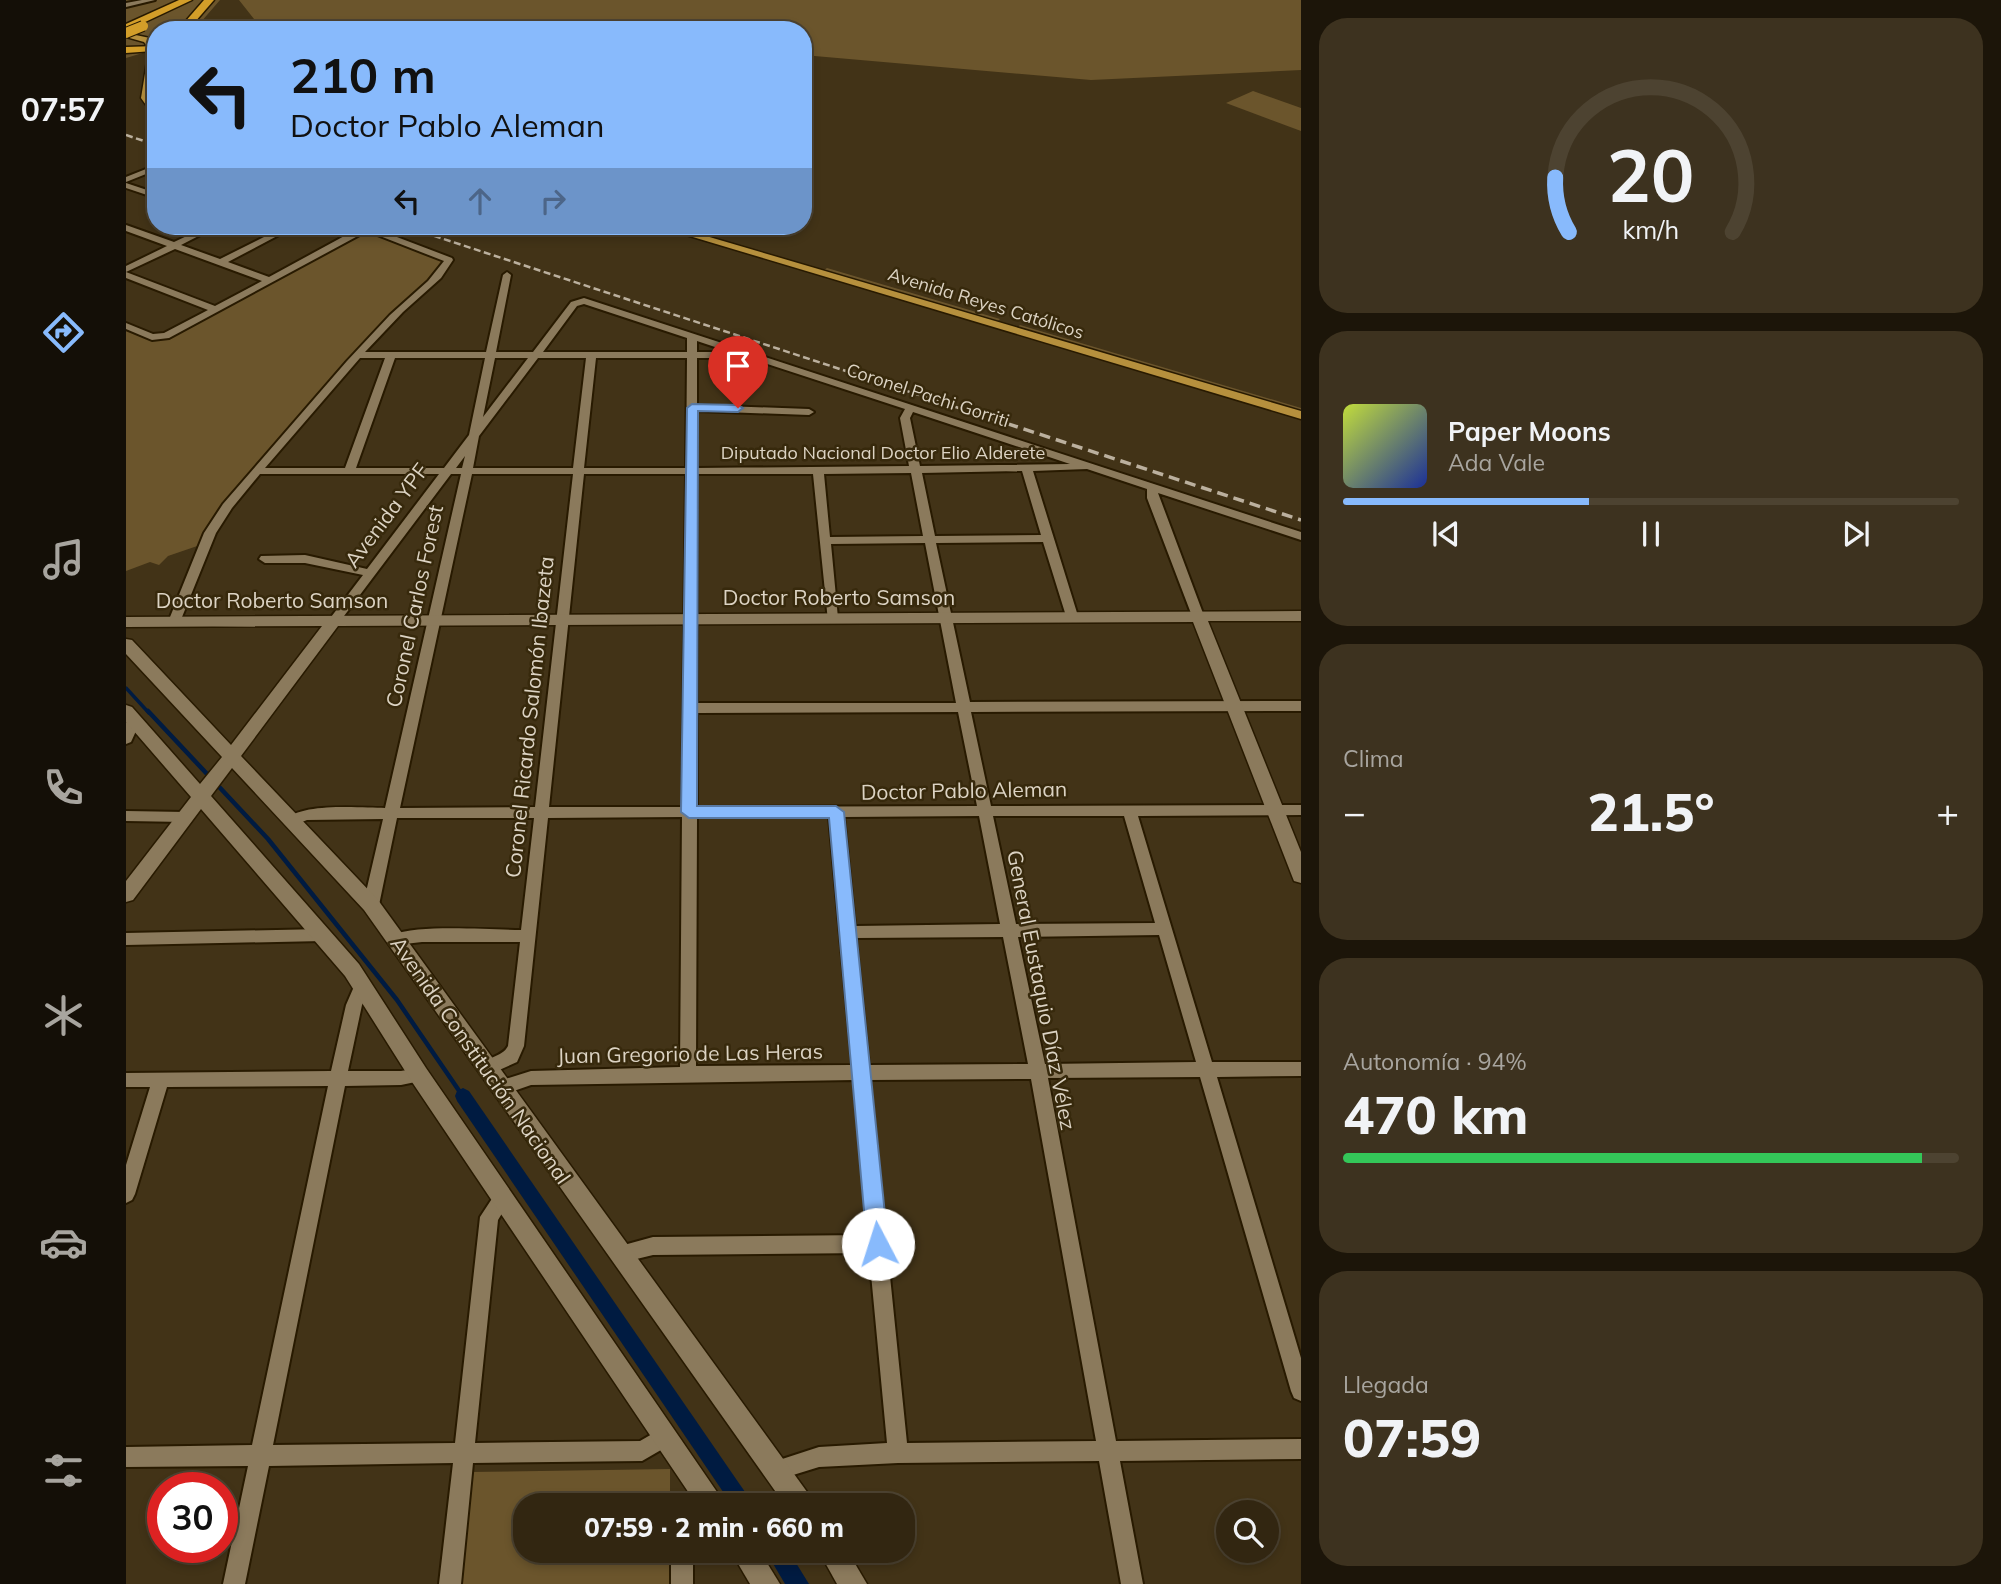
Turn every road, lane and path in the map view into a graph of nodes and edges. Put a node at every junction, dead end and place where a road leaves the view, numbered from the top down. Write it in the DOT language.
graph roads {
  1 [pos="149,0"];
  2 [pos="167,0"];
  3 [pos="187,0"];
  4 [pos="198,0"];
  5 [pos="209,0"];
  6 [pos="126,5"];
  7 [pos="126,12"];
  8 [pos="149,21"];
  9 [pos="191,21"];
  10 [pos="147,22"];
  11 [pos="130,29"];
  12 [pos="147,40"];
  13 [pos="147,46"];
  14 [pos="126,50"];
  15 [pos="147,164"];
  16 [pos="126,172"];
  17 [pos="147,172"];
  18 [pos="126,183"];
  19 [pos="147,192"];
  20 [pos="126,228"];
  21 [pos="195,235"];
  22 [pos="274,235"];
  23 [pos="349,235"];
  24 [pos="385,235"];
  25 [pos="691,235"];
  26 [pos="727,235"];
  27 [pos="174,245"];
  28 [pos="221,262"];
  29 [pos="126,272"];
  30 [pos="507,275"];
  31 [pos="269,280"];
  32 [pos="584,301"];
  33 [pos="215,309"];
  34 [pos="126,326"];
  35 [pos="692,336"];
  36 [pos="693,354"];
  37 [pos="358,355"];
  38 [pos="491,355"];
  39 [pos="537,355"];
  40 [pos="591,355"];
  41 [pos="750,355"];
  42 [pos="391,356"];
  43 [pos="1301,405"];
  44 [pos="911,407"];
  45 [pos="692,408"];
  46 [pos="809,412"];
  47 [pos="1301,415"];
  48 [pos="473,439"];
  49 [pos="1090,466"];
  50 [pos="916,469"];
  51 [pos="1027,469"];
  52 [pos="255,471"];
  53 [pos="349,471"];
  54 [pos="448,471"];
  55 [pos="467,471"];
  56 [pos="579,471"];
  57 [pos="691,471"];
  58 [pos="818,471"];
  59 [pos="1153,487"];
  60 [pos="1301,536"];
  61 [pos="1049,538"];
  62 [pos="930,539"];
  63 [pos="824,541"];
  64 [pos="265,559"];
  65 [pos="371,573"];
  66 [pos="1072,616"];
  67 [pos="1198,616"];
  68 [pos="1301,616"];
  69 [pos="947,617"];
  70 [pos="832,618"];
  71 [pos="434,619"];
  72 [pos="564,619"];
  73 [pos="690,619"];
  74 [pos="334,621"];
  75 [pos="126,622"];
  76 [pos="174,622"];
  77 [pos="126,644"];
  78 [pos="1236,706"];
  79 [pos="1301,706"];
  80 [pos="963,707"];
  81 [pos="690,708"];
  82 [pos="130,715"];
  83 [pos="126,739"];
  84 [pos="226,763"];
  85 [pos="205,792"];
  86 [pos="1129,809"];
  87 [pos="985,810"];
  88 [pos="1301,810"];
  89 [pos="1276,811"];
  90 [pos="689,812"];
  91 [pos="836,812"];
  92 [pos="393,813"];
  93 [pos="542,813"];
  94 [pos="126,816"];
  95 [pos="185,817"];
  96 [pos="292,821"];
  97 [pos="1301,876"];
  98 [pos="130,884"];
  99 [pos="371,905"];
  100 [pos="1009,929"];
  101 [pos="1165,929"];
  102 [pos="847,932"];
  103 [pos="323,935"];
  104 [pos="527,936"];
  105 [pos="126,939"];
  106 [pos="396,939"];
  107 [pos="362,987"];
  108 [pos="1301,1069"];
  109 [pos="1208,1070"];
  110 [pos="1038,1071"];
  111 [pos="419,1074"];
  112 [pos="688,1074"];
  113 [pos="862,1074"];
  114 [pos="495,1078"];
  115 [pos="338,1079"];
  116 [pos="126,1080"];
  117 [pos="161,1080"];
  118 [pos="126,1194"];
  119 [pos="503,1197"];
  120 [pos="878,1244"];
  121 [pos="620,1255"];
  122 [pos="1301,1391"];
  123 [pos="666,1436"];
  124 [pos="1301,1448"];
  125 [pos="1105,1449"];
  126 [pos="898,1453"];
  127 [pos="260,1454"];
  128 [pos="464,1454"];
  129 [pos="126,1457"];
  130 [pos="777,1470"];
  131 [pos="701,1493"];
  132 [pos="792,1493"];
  133 [pos="682,1563"];
  134 [pos="752,1563"];
  135 [pos="839,1563"];
  136 [pos="233,1584"];
  137 [pos="450,1584"];
  138 [pos="682,1584"];
  139 [pos="766,1584"];
  140 [pos="853,1584"];
  141 [pos="1132,1584"];
  1 -- 6 [label="street"];
  2 -- 7 [label="highway"];
  3 -- 11 [label="highway"];
  4 -- 8 [label="highway"];
  5 -- 9 [label="highway"];
  10 -- 11 [label="highway"];
  11 -- 12 [label="main road"];
  13 -- 14 [label="highway"];
  15 -- 16 [label="street"];
  17 -- 18 [label="street"];
  18 -- 19 [label="street"];
  20 -- 27 [label="street"];
  21 -- 27 [label="street"];
  22 -- 28 [label="street"];
  23 -- 31 [label="street"];
  24 -- 37 [label="street"];
  25 -- 47 [label="main road, Avenida Reyes Católicos"];
  26 -- 43 [label="main road, Avenida Reyes Católicos"];
  27 -- 28 [label="street"];
  27 -- 29 [label="street"];
  28 -- 31 [label="street"];
  29 -- 33 [label="street"];
  30 -- 38 [label="street, Coronel Carlos Forest"];
  31 -- 33 [label="street"];
  32 -- 35 [label="street, Coronel Pachi Gorriti"];
  32 -- 39 [label="street, Avenida YPF"];
  33 -- 34 [label="street"];
  35 -- 36 [label="street"];
  35 -- 41 [label="street, Coronel Pachi Gorriti"];
  36 -- 40 [label="street"];
  36 -- 41 [label="street"];
  36 -- 45 [label="street"];
  37 -- 42 [label="street"];
  37 -- 52 [label="street"];
  38 -- 39 [label="street"];
  38 -- 42 [label="street"];
  38 -- 48 [label="street, Coronel Carlos Forest"];
  39 -- 40 [label="street"];
  39 -- 48 [label="street, Avenida YPF"];
  40 -- 56 [label="street, Coronel Ricardo Salomón Ibazeta"];
  41 -- 44 [label="street, Coronel Pachi Gorriti"];
  42 -- 53 [label="street"];
  44 -- 49 [label="street, Coronel Pachi Gorriti"];
  44 -- 50 [label="street, General Eustaquio Díaz Vélez"];
  45 -- 46 [label="street"];
  45 -- 57 [label="street"];
  48 -- 54 [label="street, Avenida YPF"];
  48 -- 55 [label="street, Coronel Carlos Forest"];
  49 -- 51 [label="street, Diputado Nacional Doctor Elio Alderete"];
  49 -- 59 [label="street, Coronel Pachi Gorriti"];
  50 -- 51 [label="street, Diputado Nacional Doctor Elio Alderete"];
  50 -- 58 [label="street, Diputado Nacional Doctor Elio Alderete"];
  50 -- 62 [label="street, General Eustaquio Díaz Vélez"];
  51 -- 61 [label="street"];
  52 -- 53 [label="street, Diputado Nacional Doctor Elio Alderete"];
  52 -- 76 [label="street"];
  53 -- 54 [label="street, Diputado Nacional Doctor Elio Alderete"];
  54 -- 55 [label="street, Diputado Nacional Doctor Elio Alderete"];
  54 -- 65 [label="street, Avenida YPF"];
  55 -- 56 [label="street, Diputado Nacional Doctor Elio Alderete"];
  55 -- 71 [label="street, Coronel Carlos Forest"];
  56 -- 57 [label="street, Diputado Nacional Doctor Elio Alderete"];
  56 -- 72 [label="street, Coronel Ricardo Salomón Ibazeta"];
  57 -- 58 [label="street, Diputado Nacional Doctor Elio Alderete"];
  57 -- 73 [label="street"];
  58 -- 63 [label="street"];
  59 -- 60 [label="street, Coronel Pachi Gorriti"];
  59 -- 67 [label="street"];
  61 -- 62 [label="street"];
  61 -- 66 [label="street"];
  62 -- 63 [label="street"];
  62 -- 69 [label="street, General Eustaquio Díaz Vélez"];
  63 -- 70 [label="street"];
  64 -- 65 [label="street"];
  65 -- 74 [label="street, Avenida YPF"];
  66 -- 67 [label="main road, Doctor Roberto Samson"];
  66 -- 69 [label="main road, Doctor Roberto Samson"];
  67 -- 68 [label="main road, Doctor Roberto Samson"];
  67 -- 78 [label="main road"];
  69 -- 70 [label="main road, Doctor Roberto Samson"];
  69 -- 80 [label="street, General Eustaquio Díaz Vélez"];
  70 -- 73 [label="main road, Doctor Roberto Samson"];
  71 -- 72 [label="main road, Doctor Roberto Samson"];
  71 -- 74 [label="main road, Doctor Roberto Samson"];
  71 -- 92 [label="street, Coronel Carlos Forest"];
  72 -- 73 [label="main road, Doctor Roberto Samson"];
  72 -- 93 [label="street, Coronel Ricardo Salomón Ibazeta"];
  73 -- 81 [label="street"];
  74 -- 76 [label="main road, Doctor Roberto Samson"];
  74 -- 84 [label="main road, Avenida YPF"];
  75 -- 76 [label="main road, Doctor Roberto Samson"];
  77 -- 84 [label="main road, Avenida Constitución Nacional"];
  78 -- 79 [label="street"];
  78 -- 80 [label="street"];
  78 -- 89 [label="main road"];
  80 -- 81 [label="street"];
  80 -- 87 [label="street, General Eustaquio Díaz Vélez"];
  81 -- 90 [label="street"];
  82 -- 83 [label="street"];
  82 -- 85 [label="main road"];
  84 -- 85 [label="main road, Avenida YPF"];
  84 -- 96 [label="main road, Avenida Constitución Nacional"];
  85 -- 95 [label="main road, Avenida YPF"];
  85 -- 103 [label="main road"];
  86 -- 87 [label="street, Doctor Pablo Aleman"];
  86 -- 89 [label="street, Doctor Pablo Aleman"];
  86 -- 101 [label="street"];
  87 -- 91 [label="street, Doctor Pablo Aleman"];
  87 -- 100 [label="street, General Eustaquio Díaz Vélez"];
  88 -- 89 [label="street, Doctor Pablo Aleman"];
  89 -- 97 [label="main road"];
  90 -- 91 [label="street, Doctor Pablo Aleman"];
  90 -- 93 [label="street, Doctor Pablo Aleman"];
  90 -- 112 [label="street"];
  91 -- 102 [label="street"];
  92 -- 93 [label="street, Doctor Pablo Aleman"];
  92 -- 96 [label="street, Doctor Pablo Aleman"];
  92 -- 99 [label="street, Coronel Carlos Forest"];
  93 -- 104 [label="street, Coronel Ricardo Salomón Ibazeta"];
  94 -- 95 [label="street"];
  95 -- 98 [label="main road, Avenida YPF"];
  96 -- 99 [label="main road, Avenida Constitución Nacional"];
  99 -- 106 [label="main road, Avenida Constitución Nacional"];
  100 -- 101 [label="street"];
  100 -- 102 [label="street"];
  100 -- 110 [label="street, General Eustaquio Díaz Vélez"];
  101 -- 109 [label="street"];
  102 -- 113 [label="street"];
  103 -- 105 [label="street"];
  103 -- 107 [label="main road"];
  104 -- 106 [label="street"];
  104 -- 114 [label="street, Coronel Ricardo Salomón Ibazeta"];
  106 -- 114 [label="main road, Avenida Constitución Nacional"];
  107 -- 111 [label="main road"];
  107 -- 115 [label="street"];
  108 -- 109 [label="street, Juan Gregorio de Las Heras"];
  109 -- 110 [label="street, Juan Gregorio de Las Heras"];
  109 -- 122 [label="street"];
  110 -- 113 [label="street, Juan Gregorio de Las Heras"];
  110 -- 125 [label="street, General Eustaquio Díaz Vélez"];
  111 -- 115 [label="street"];
  111 -- 119 [label="main road"];
  112 -- 113 [label="street, Juan Gregorio de Las Heras"];
  112 -- 114 [label="street, Juan Gregorio de Las Heras"];
  113 -- 120 [label="street"];
  114 -- 121 [label="main road, Avenida Constitución Nacional"];
  115 -- 117 [label="street"];
  115 -- 127 [label="street"];
  116 -- 117 [label="street"];
  117 -- 118 [label="street"];
  119 -- 123 [label="main road"];
  119 -- 128 [label="street"];
  120 -- 121 [label="street"];
  120 -- 126 [label="street"];
  121 -- 130 [label="main road, Avenida Constitución Nacional"];
  123 -- 128 [label="street"];
  123 -- 131 [label="main road"];
  124 -- 125 [label="street"];
  125 -- 126 [label="street"];
  125 -- 141 [label="street, General Eustaquio Díaz Vélez"];
  126 -- 130 [label="street"];
  127 -- 128 [label="street"];
  127 -- 129 [label="street"];
  127 -- 136 [label="street"];
  128 -- 137 [label="street"];
  130 -- 132 [label="main road, Avenida Constitución Nacional"];
  133 -- 138 [label="street"];
  134 -- 139 [label="main road"];
  135 -- 140 [label="main road"];
}
